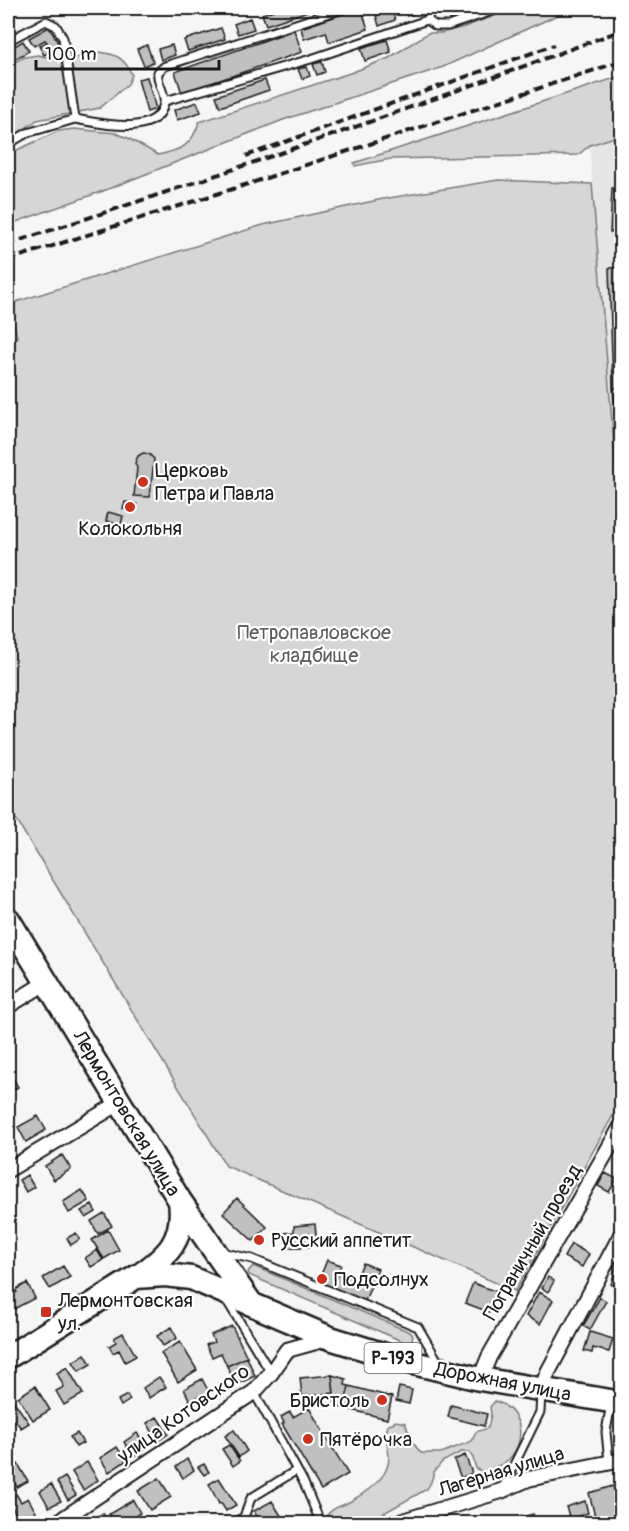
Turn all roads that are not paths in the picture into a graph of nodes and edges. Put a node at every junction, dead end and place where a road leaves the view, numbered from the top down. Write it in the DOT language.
graph roads {
  1 [pos="345,8"];
  2 [pos="432,8"];
  3 [pos="501,8"];
  4 [pos="427,20"];
  5 [pos="8,41"];
  6 [pos="165,101"];
  7 [pos="75,119"];
  8 [pos="8,144"];
  9 [pos="8,919"];
  10 [pos="47,982"];
  11 [pos="8,1006"];
  12 [pos="121,1102"];
  13 [pos="621,1125"];
  14 [pos="8,1170"];
  15 [pos="180,1201"];
  16 [pos="621,1233"];
  17 [pos="213,1251"];
  18 [pos="616,1254"];
  19 [pos="136,1277"];
  20 [pos="221,1290"];
  21 [pos="250,1303"];
  22 [pos="330,1338"];
  23 [pos="8,1357"];
  24 [pos="442,1371"];
  25 [pos="271,1373"];
  26 [pos="480,1379"];
  27 [pos="541,1390"];
  28 [pos="254,1392"];
  29 [pos="617,1402"];
  30 [pos="615,1461"];
  31 [pos="297,1470"];
  32 [pos="501,1491"];
  33 [pos="55,1524"];
  34 [pos="231,1524"];
  35 [pos="321,1524"];
  36 [pos="393,1524"];
  1 -- 6 [label="lane"];
  2 -- 4 [label="lane"];
  3 -- 4 [label="lane"];
  4 -- 6 [label="lane"];
  5 -- 7 [label="lane"];
  6 -- 7 [label="lane"];
  7 -- 8 [label="lane"];
  9 -- 10 [label="main road, Лермонтовская улица"];
  10 -- 11 [label="street"];
  10 -- 12 [label="main road, Лермонтовская улица"];
  12 -- 14 [label="street"];
  12 -- 15 [label="main road, Лермонтовская улица"];
  13 -- 26 [label="street, Пограничный проезд"];
  15 -- 17 [label="main road, Лермонтовская улица"];
  15 -- 19 [label="main road"];
  16 -- 18 [label="street"];
  17 -- 21 [label="main road, Лермонтовская улица"];
  17 -- 24 [label="lane"];
  18 -- 27 [label="street"];
  19 -- 20 [label="main road, Дорожная улица"];
  19 -- 23 [label="main road"];
  20 -- 21 [label="main road, Дорожная улица"];
  20 -- 25 [label="lane"];
  21 -- 22 [label="main road, Дорожная улица / Р-193"];
  22 -- 24 [label="main road, Дорожная улица / Р-193"];
  22 -- 25 [label="street, улица Котовского"];
  24 -- 26 [label="main road, Дорожная улица / Р-193"];
  25 -- 28 [label="street, улица Котовского"];
  26 -- 27 [label="main road, Дорожная улица / Р-193"];
  27 -- 29 [label="main road, Дорожная улица / Р-193"];
  27 -- 32 [label="lane"];
  28 -- 31 [label="lane"];
  28 -- 33 [label="street, улица Котовского"];
  29 -- 30 [label="lane"];
  30 -- 32 [label="street, Лагерная улица"];
  31 -- 34 [label="lane"];
  31 -- 35 [label="lane"];
  32 -- 36 [label="street, Лагерная улица"];
}
